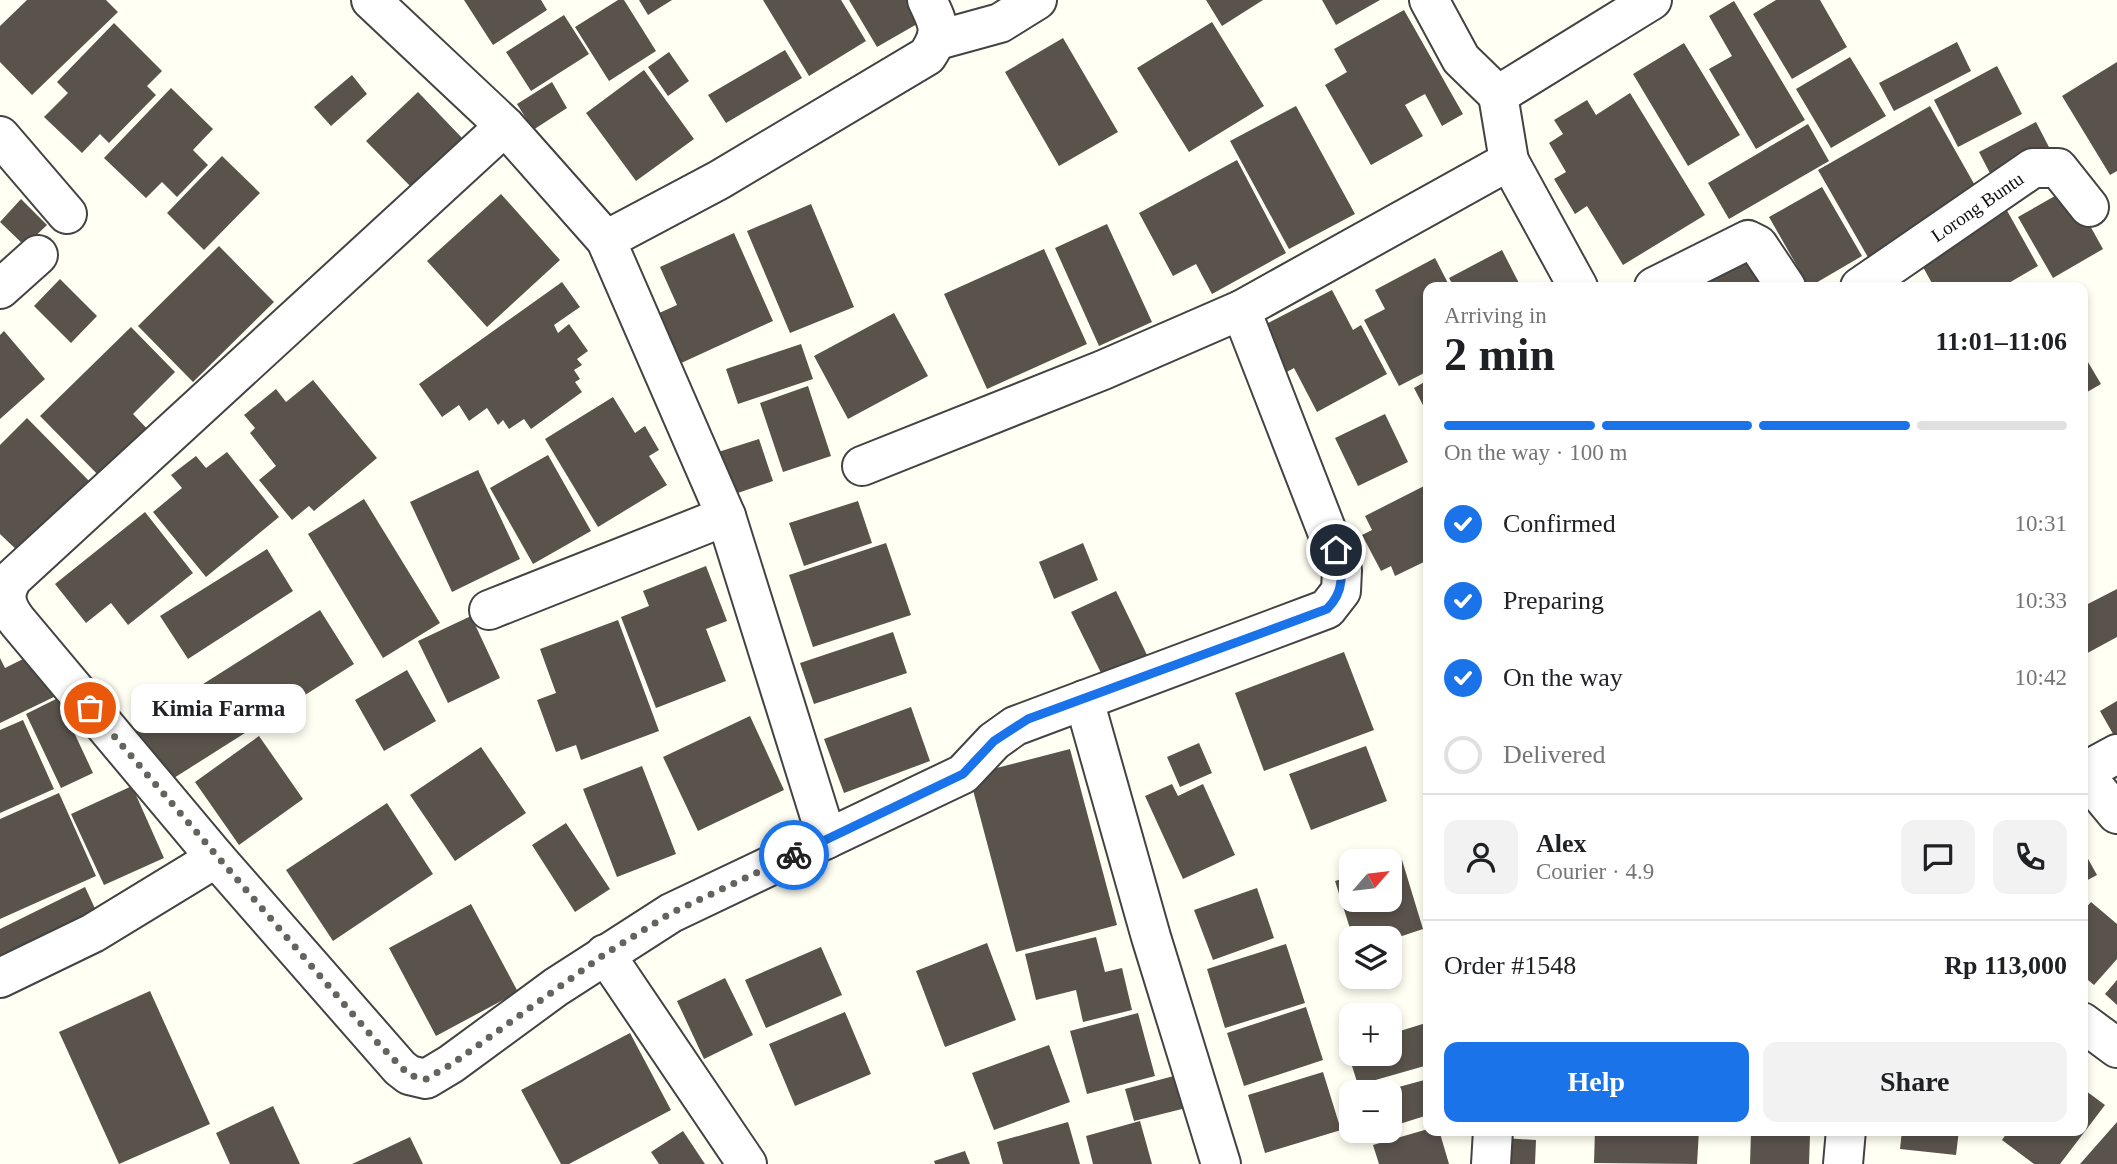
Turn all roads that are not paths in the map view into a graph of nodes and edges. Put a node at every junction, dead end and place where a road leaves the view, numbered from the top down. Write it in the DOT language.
graph roads {
  1 [pos="927,0"];
  2 [pos="1037,0"];
  3 [pos="1429,0"];
  4 [pos="1652,0"];
  5 [pos="375,1"];
  6 [pos="938,40"];
  7 [pos="1498,95"];
  8 [pos="505,126"];
  9 [pos="0,136"];
  10 [pos="1509,161"];
  11 [pos="2089,207"];
  12 [pos="67,214"];
  13 [pos="607,240"];
  14 [pos="38,255"];
  15 [pos="1575,282"];
  16 [pos="1664,282"];
  17 [pos="1783,282"];
  18 [pos="1867,282"];
  19 [pos="0,289"];
  20 [pos="1241,310"];
  21 [pos="862,466"];
  22 [pos="726,516"];
  23 [pos="489,610"];
  24 [pos="1084,700"];
  25 [pos="2117,754"];
  26 [pos="2088,770"];
  27 [pos="2088,779"];
  28 [pos="2117,814"];
  29 [pos="827,839"];
  30 [pos="216,858"];
  31 [pos="605,954"];
  32 [pos="0,978"];
  33 [pos="2088,1026"];
  34 [pos="2117,1048"];
  35 [pos="1493,1136"];
  36 [pos="1845,1136"];
  37 [pos="747,1164"];
  38 [pos="1221,1164"];
  39 [pos="1491,1164"];
  40 [pos="1843,1164"];
  1 -- 6 [label="street"];
  2 -- 6 [label="street"];
  3 -- 7 [label="street"];
  4 -- 7 [label="street"];
  5 -- 8 [label="street"];
  6 -- 13 [label="street"];
  7 -- 10 [label="street"];
  8 -- 13 [label="street"];
  8 -- 30 [label="street"];
  9 -- 12 [label="street"];
  10 -- 15 [label="street"];
  10 -- 20 [label="street"];
  11 -- 18 [label="street, Lorong Buntu"];
  13 -- 22 [label="street"];
  14 -- 19 [label="street"];
  16 -- 17 [label="street"];
  20 -- 21 [label="street"];
  20 -- 24 [label="street"];
  22 -- 23 [label="street"];
  22 -- 29 [label="street"];
  24 -- 29 [label="street"];
  24 -- 38 [label="street"];
  25 -- 26 [label="street"];
  27 -- 28 [label="street"];
  29 -- 31 [label="street"];
  30 -- 31 [label="street"];
  30 -- 32 [label="street"];
  31 -- 37 [label="street"];
  33 -- 34 [label="street"];
  35 -- 39 [label="street"];
  36 -- 40 [label="street"];
}
